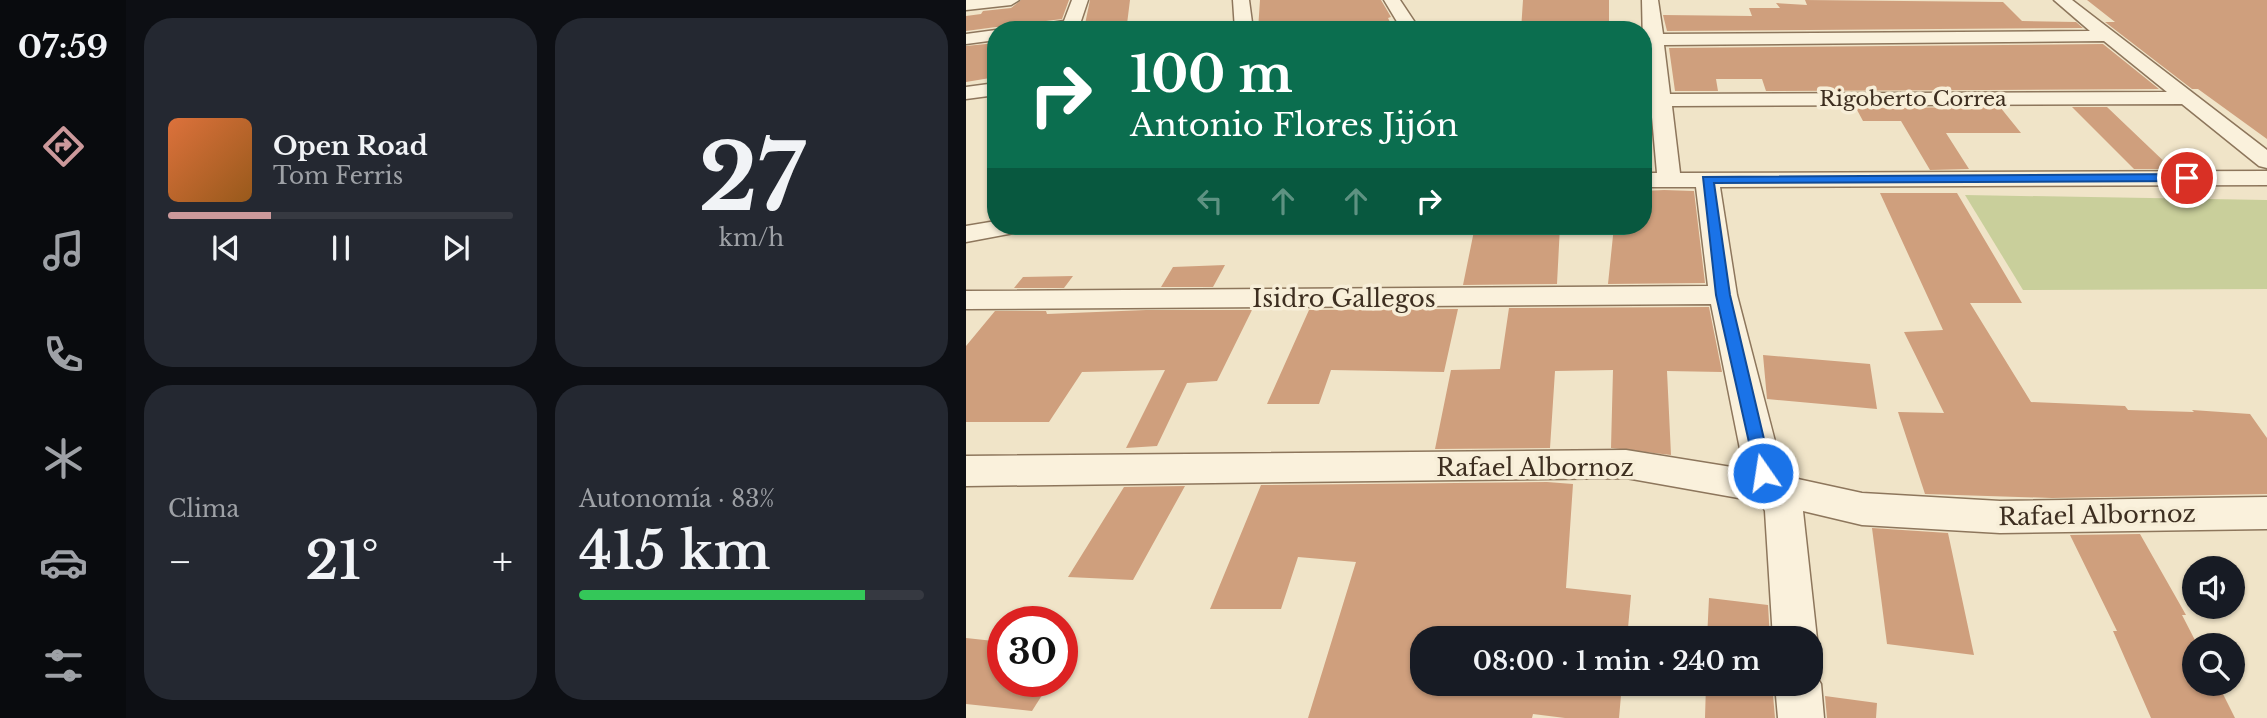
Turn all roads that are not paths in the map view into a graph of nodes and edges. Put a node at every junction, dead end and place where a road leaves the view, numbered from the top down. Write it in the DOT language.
graph roads {
  1 [pos="1011,0"];
  2 [pos="1080,0"];
  3 [pos="1241,0"];
  4 [pos="1392,0"];
  5 [pos="1650,0"];
  6 [pos="2062,0"];
  7 [pos="966,5"];
  8 [pos="1072,21"];
  9 [pos="1243,21"];
  10 [pos="1405,21"];
  11 [pos="1649,21"];
  12 [pos="987,36"];
  13 [pos="2107,36"];
  14 [pos="966,39"];
  15 [pos="1652,40"];
  16 [pos="987,90"];
  17 [pos="966,93"];
  18 [pos="2183,97"];
  19 [pos="1653,100"];
  20 [pos="2267,161"];
  21 [pos="2267,178"];
  22 [pos="1652,180"];
  23 [pos="1669,180"];
  24 [pos="1707,180"];
  25 [pos="987,231"];
  26 [pos="966,234"];
  27 [pos="1723,295"];
  28 [pos="966,300"];
  29 [pos="966,471"];
  30 [pos="1773,489"];
  31 [pos="2267,513"];
  32 [pos="1794,626"];
  33 [pos="1799,696"];
  34 [pos="1801,718"];
  1 -- 7 [label="street"];
  2 -- 8 [label="street"];
  3 -- 9 [label="street"];
  4 -- 10 [label="street"];
  5 -- 11 [label="street"];
  6 -- 13 [label="street"];
  12 -- 14 [label="street"];
  13 -- 15 [label="street"];
  13 -- 18 [label="street"];
  16 -- 17 [label="street"];
  18 -- 19 [label="street, Rigoberto Correa"];
  18 -- 20 [label="street"];
  19 -- 23 [label="street"];
  21 -- 24 [label="street"];
  22 -- 23 [label="street"];
  23 -- 24 [label="street"];
  24 -- 27 [label="street"];
  25 -- 26 [label="street"];
  27 -- 28 [label="street, Isidro Gallegos"];
  27 -- 30 [label="street"];
  29 -- 30 [label="street, Rafael Albornoz"];
  30 -- 31 [label="street, Rafael Albornoz"];
  30 -- 32 [label="street"];
  33 -- 34 [label="street"];
}
